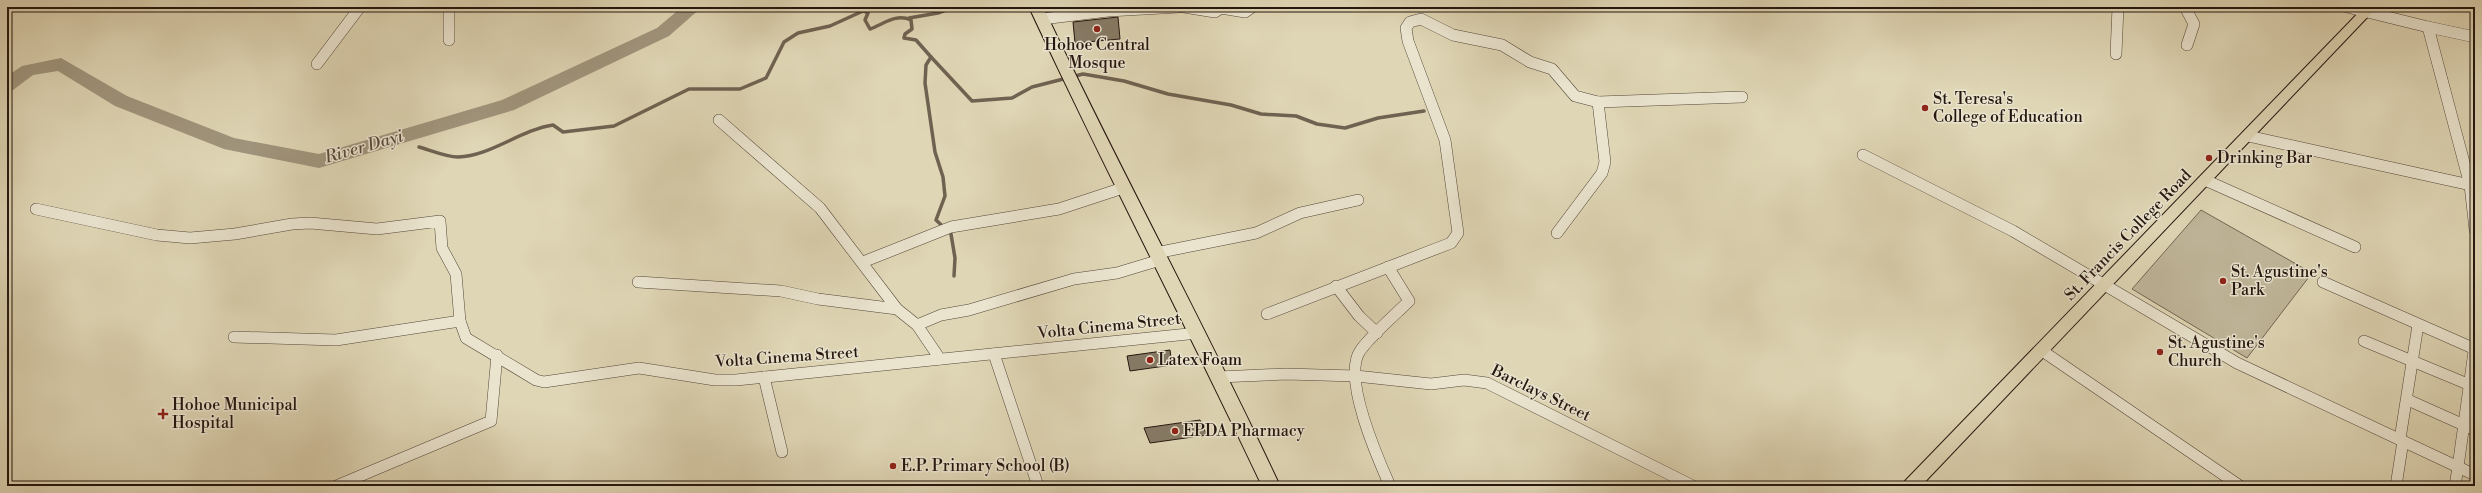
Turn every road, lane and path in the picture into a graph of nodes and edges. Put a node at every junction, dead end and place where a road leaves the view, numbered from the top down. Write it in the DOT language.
graph roads {
  1 [pos="360,7"];
  2 [pos="449,7"];
  3 [pos="1179,7"];
  4 [pos="1184,7"];
  5 [pos="1252,7"];
  6 [pos="2118,7"];
  7 [pos="2185,7"];
  8 [pos="2347,7"];
  9 [pos="2369,9"];
  10 [pos="1039,13"];
  11 [pos="2428,27"];
  12 [pos="2475,38"];
  13 [pos="449,40"];
  14 [pos="2187,45"];
  15 [pos="2116,54"];
  16 [pos="317,64"];
  17 [pos="1742,97"];
  18 [pos="1598,102"];
  19 [pos="719,120"];
  20 [pos="2248,136"];
  21 [pos="1863,155"];
  22 [pos="2205,180"];
  23 [pos="2472,185"];
  24 [pos="1123,188"];
  25 [pos="1358,200"];
  26 [pos="36,210"];
  27 [pos="2475,230"];
  28 [pos="1557,233"];
  29 [pos="2355,247"];
  30 [pos="1158,257"];
  31 [pos="863,262"];
  32 [pos="1388,267"];
  33 [pos="638,282"];
  34 [pos="2323,282"];
  35 [pos="2102,285"];
  36 [pos="1336,286"];
  37 [pos="897,309"];
  38 [pos="1267,314"];
  39 [pos="460,321"];
  40 [pos="917,325"];
  41 [pos="2418,325"];
  42 [pos="1198,333"];
  43 [pos="1378,333"];
  44 [pos="234,337"];
  45 [pos="2364,341"];
  46 [pos="2475,344"];
  47 [pos="2475,349"];
  48 [pos="2041,350"];
  49 [pos="994,354"];
  50 [pos="497,355"];
  51 [pos="940,359"];
  52 [pos="2411,361"];
  53 [pos="1356,376"];
  54 [pos="764,377"];
  55 [pos="1219,377"];
  56 [pos="2470,386"];
  57 [pos="2408,400"];
  58 [pos="2463,425"];
  59 [pos="2475,430"];
  60 [pos="2402,440"];
  61 [pos="782,452"];
  62 [pos="2458,467"];
  63 [pos="2475,475"];
  64 [pos="336,486"];
  65 [pos="1038,486"];
  66 [pos="1271,486"];
  67 [pos="1390,486"];
  68 [pos="1693,486"];
  69 [pos="1911,486"];
  70 [pos="2240,486"];
  71 [pos="2396,486"];
  72 [pos="2455,486"];
  1 -- 16 [label="street"];
  2 -- 13 [label="street"];
  3 -- 10 [label="street"];
  4 -- 5 [label="street"];
  6 -- 15 [label="street"];
  7 -- 14 [label="street"];
  8 -- 9 [label="street"];
  9 -- 11 [label="street"];
  9 -- 20 [label="main road, St. Francis College Road"];
  10 -- 24 [label="highway"];
  11 -- 12 [label="street"];
  11 -- 23 [label="street"];
  17 -- 18 [label="street"];
  18 -- 28 [label="street"];
  18 -- 32 [label="street"];
  19 -- 31 [label="street"];
  20 -- 22 [label="main road, St. Francis College Road"];
  20 -- 23 [label="street"];
  21 -- 35 [label="street"];
  22 -- 29 [label="street"];
  22 -- 35 [label="main road, St. Francis College Road"];
  23 -- 27 [label="street"];
  24 -- 30 [label="highway"];
  24 -- 31 [label="street"];
  25 -- 30 [label="street"];
  26 -- 39 [label="street, Volta Cinema Street"];
  30 -- 40 [label="street"];
  30 -- 42 [label="highway"];
  31 -- 37 [label="street"];
  32 -- 36 [label="street"];
  32 -- 43 [label="street"];
  33 -- 37 [label="street"];
  34 -- 41 [label="street"];
  35 -- 48 [label="main road, St. Francis College Road"];
  35 -- 60 [label="street"];
  36 -- 38 [label="street"];
  36 -- 43 [label="street"];
  37 -- 40 [label="street"];
  39 -- 44 [label="street"];
  39 -- 50 [label="street, Volta Cinema Street"];
  40 -- 51 [label="street"];
  41 -- 47 [label="street"];
  41 -- 52 [label="street"];
  42 -- 49 [label="street, Volta Cinema Street"];
  42 -- 55 [label="highway"];
  43 -- 53 [label="street"];
  45 -- 52 [label="street"];
  46 -- 47 [label="street"];
  47 -- 56 [label="street"];
  48 -- 69 [label="main road, St. Francis College Road"];
  48 -- 70 [label="street"];
  49 -- 51 [label="street, Volta Cinema Street"];
  49 -- 65 [label="street"];
  50 -- 54 [label="street, Volta Cinema Street"];
  50 -- 64 [label="street"];
  51 -- 54 [label="street, Volta Cinema Street"];
  52 -- 56 [label="street"];
  52 -- 57 [label="street"];
  53 -- 55 [label="street, Barclays Street"];
  53 -- 67 [label="street"];
  53 -- 68 [label="street, Barclays Street"];
  54 -- 61 [label="street"];
  55 -- 66 [label="highway"];
  56 -- 58 [label="street"];
  57 -- 58 [label="street"];
  57 -- 60 [label="street"];
  58 -- 59 [label="street"];
  58 -- 62 [label="street"];
  60 -- 62 [label="street"];
  60 -- 71 [label="street"];
  62 -- 63 [label="street"];
  62 -- 72 [label="street"];
}
